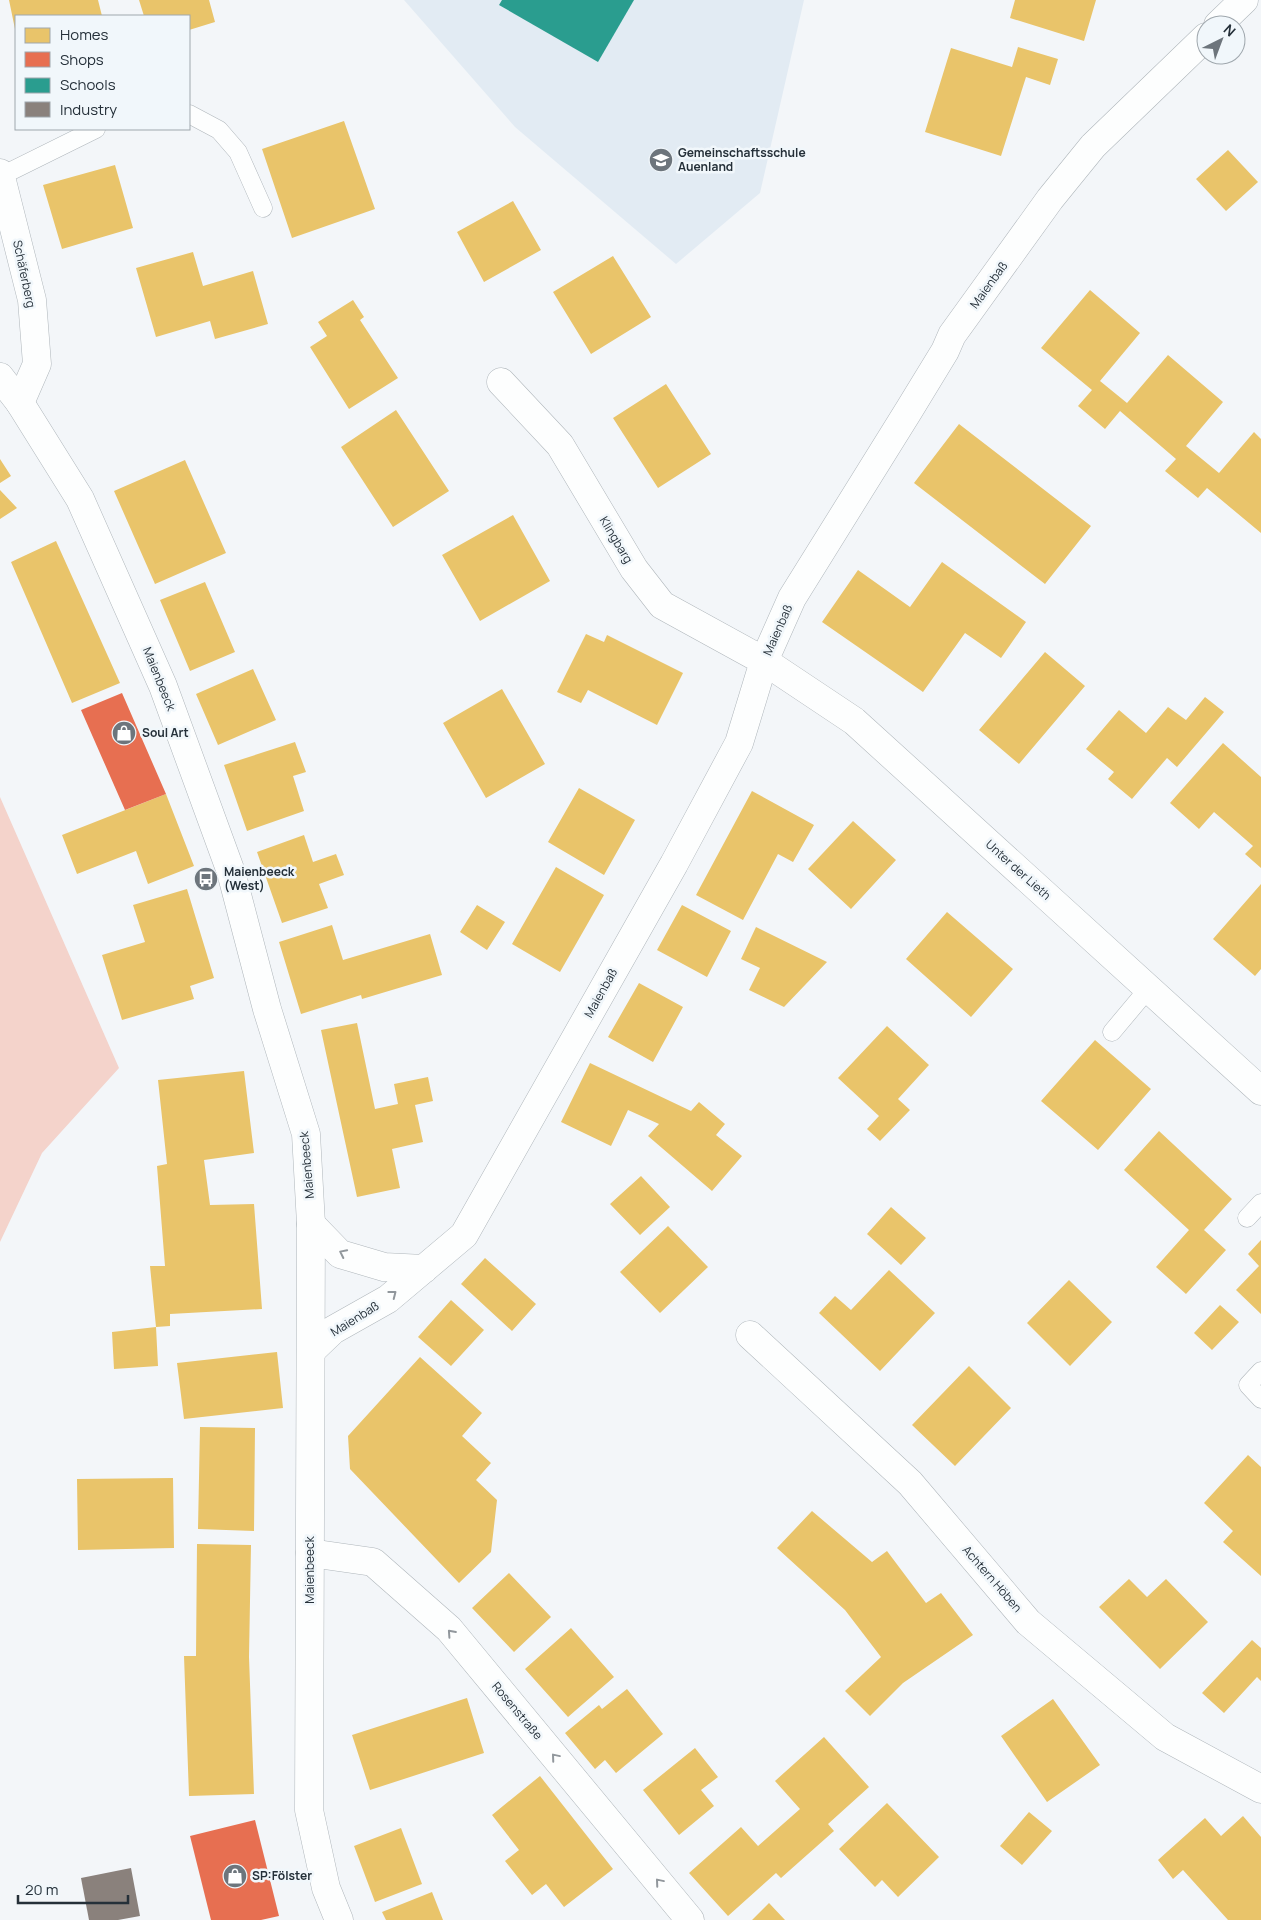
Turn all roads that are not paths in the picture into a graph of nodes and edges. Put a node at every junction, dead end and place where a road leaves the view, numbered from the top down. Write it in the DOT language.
graph roads {
  1 [pos="1244,0"];
  2 [pos="1228,15"];
  3 [pos="1196,47"];
  4 [pos="190,115"];
  5 [pos="94,130"];
  6 [pos="0,174"];
  7 [pos="264,208"];
  8 [pos="0,377"];
  9 [pos="501,382"];
  10 [pos="20,403"];
  11 [pos="764,661"];
  12 [pos="1148,988"];
  13 [pos="1112,1032"];
  14 [pos="1261,1092"];
  15 [pos="1261,1203"];
  16 [pos="1247,1218"];
  17 [pos="311,1224"];
  18 [pos="424,1269"];
  19 [pos="750,1335"];
  20 [pos="311,1351"];
  21 [pos="1261,1371"];
  22 [pos="1261,1399"];
  23 [pos="310,1553"];
  24 [pos="1261,1789"];
  25 [pos="339,1920"];
  26 [pos="690,1920"];
  1 -- 2 [label="street"];
  3 -- 11 [label="street, Maienbaß"];
  4 -- 7 [label="lane"];
  5 -- 6 [label="lane"];
  6 -- 10 [label="street, Schäferberg"];
  8 -- 10 [label="street, Maienbeeck"];
  9 -- 11 [label="street, Klingbarg"];
  10 -- 17 [label="street, Maienbeeck"];
  11 -- 12 [label="street, Unter der Lieth"];
  11 -- 18 [label="street, Maienbaß"];
  12 -- 13 [label="lane"];
  12 -- 14 [label="street, Unter der Lieth"];
  15 -- 16 [label="lane"];
  18 -- 17 [label="street, one-way"];
  17 -- 20 [label="street, Maienbeeck"];
  20 -- 18 [label="street, Maienbaß, one-way"];
  19 -- 24 [label="street, Achtern Höben"];
  20 -- 23 [label="street, Maienbeeck"];
  21 -- 22 [label="lane"];
  23 -- 25 [label="street, Maienbeeck"];
  26 -- 23 [label="street, Rosenstraße, one-way"];
}
